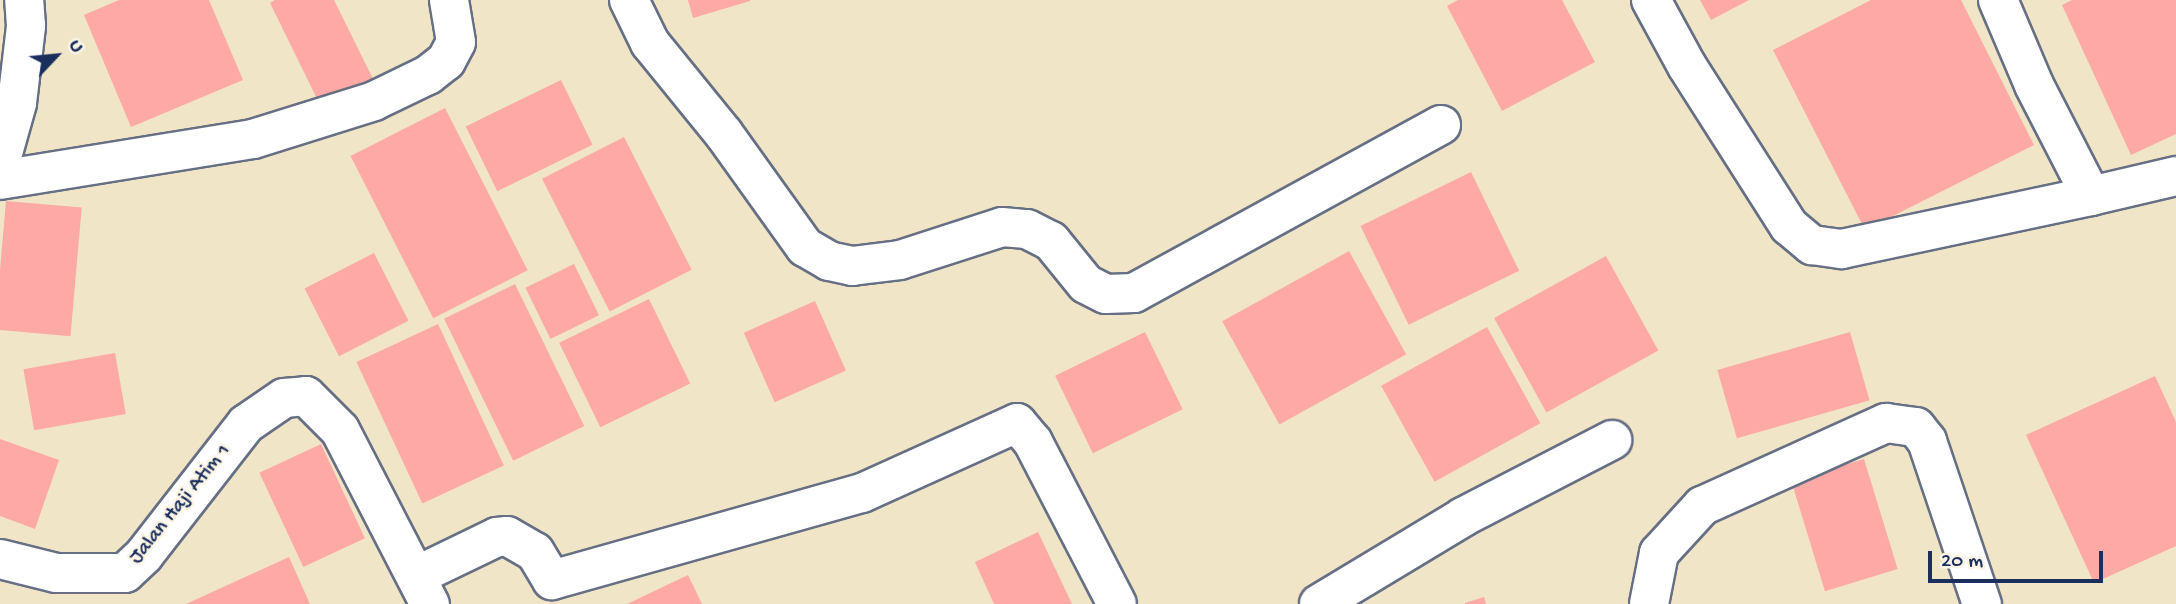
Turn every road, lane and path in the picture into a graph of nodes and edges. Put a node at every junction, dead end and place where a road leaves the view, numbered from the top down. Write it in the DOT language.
graph roads {
  1 [pos="449,0"];
  2 [pos="629,0"];
  3 [pos="1651,0"];
  4 [pos="1998,0"];
  5 [pos="17,18"];
  6 [pos="1441,125"];
  7 [pos="0,164"];
  8 [pos="2176,176"];
  9 [pos="0,180"];
  10 [pos="2091,196"];
  11 [pos="1612,440"];
  12 [pos="0,559"];
  13 [pos="423,590"];
  14 [pos="1117,604"];
  15 [pos="1319,604"];
  16 [pos="1649,604"];
  17 [pos="1982,604"];
  1 -- 9 [label="street"];
  2 -- 6 [label="street"];
  3 -- 10 [label="street"];
  4 -- 10 [label="street"];
  5 -- 7 [label="street"];
  8 -- 10 [label="street"];
  11 -- 15 [label="street"];
  12 -- 13 [label="street, Jalan Haji Atim 1"];
  13 -- 14 [label="street"];
  16 -- 17 [label="street"];
}
